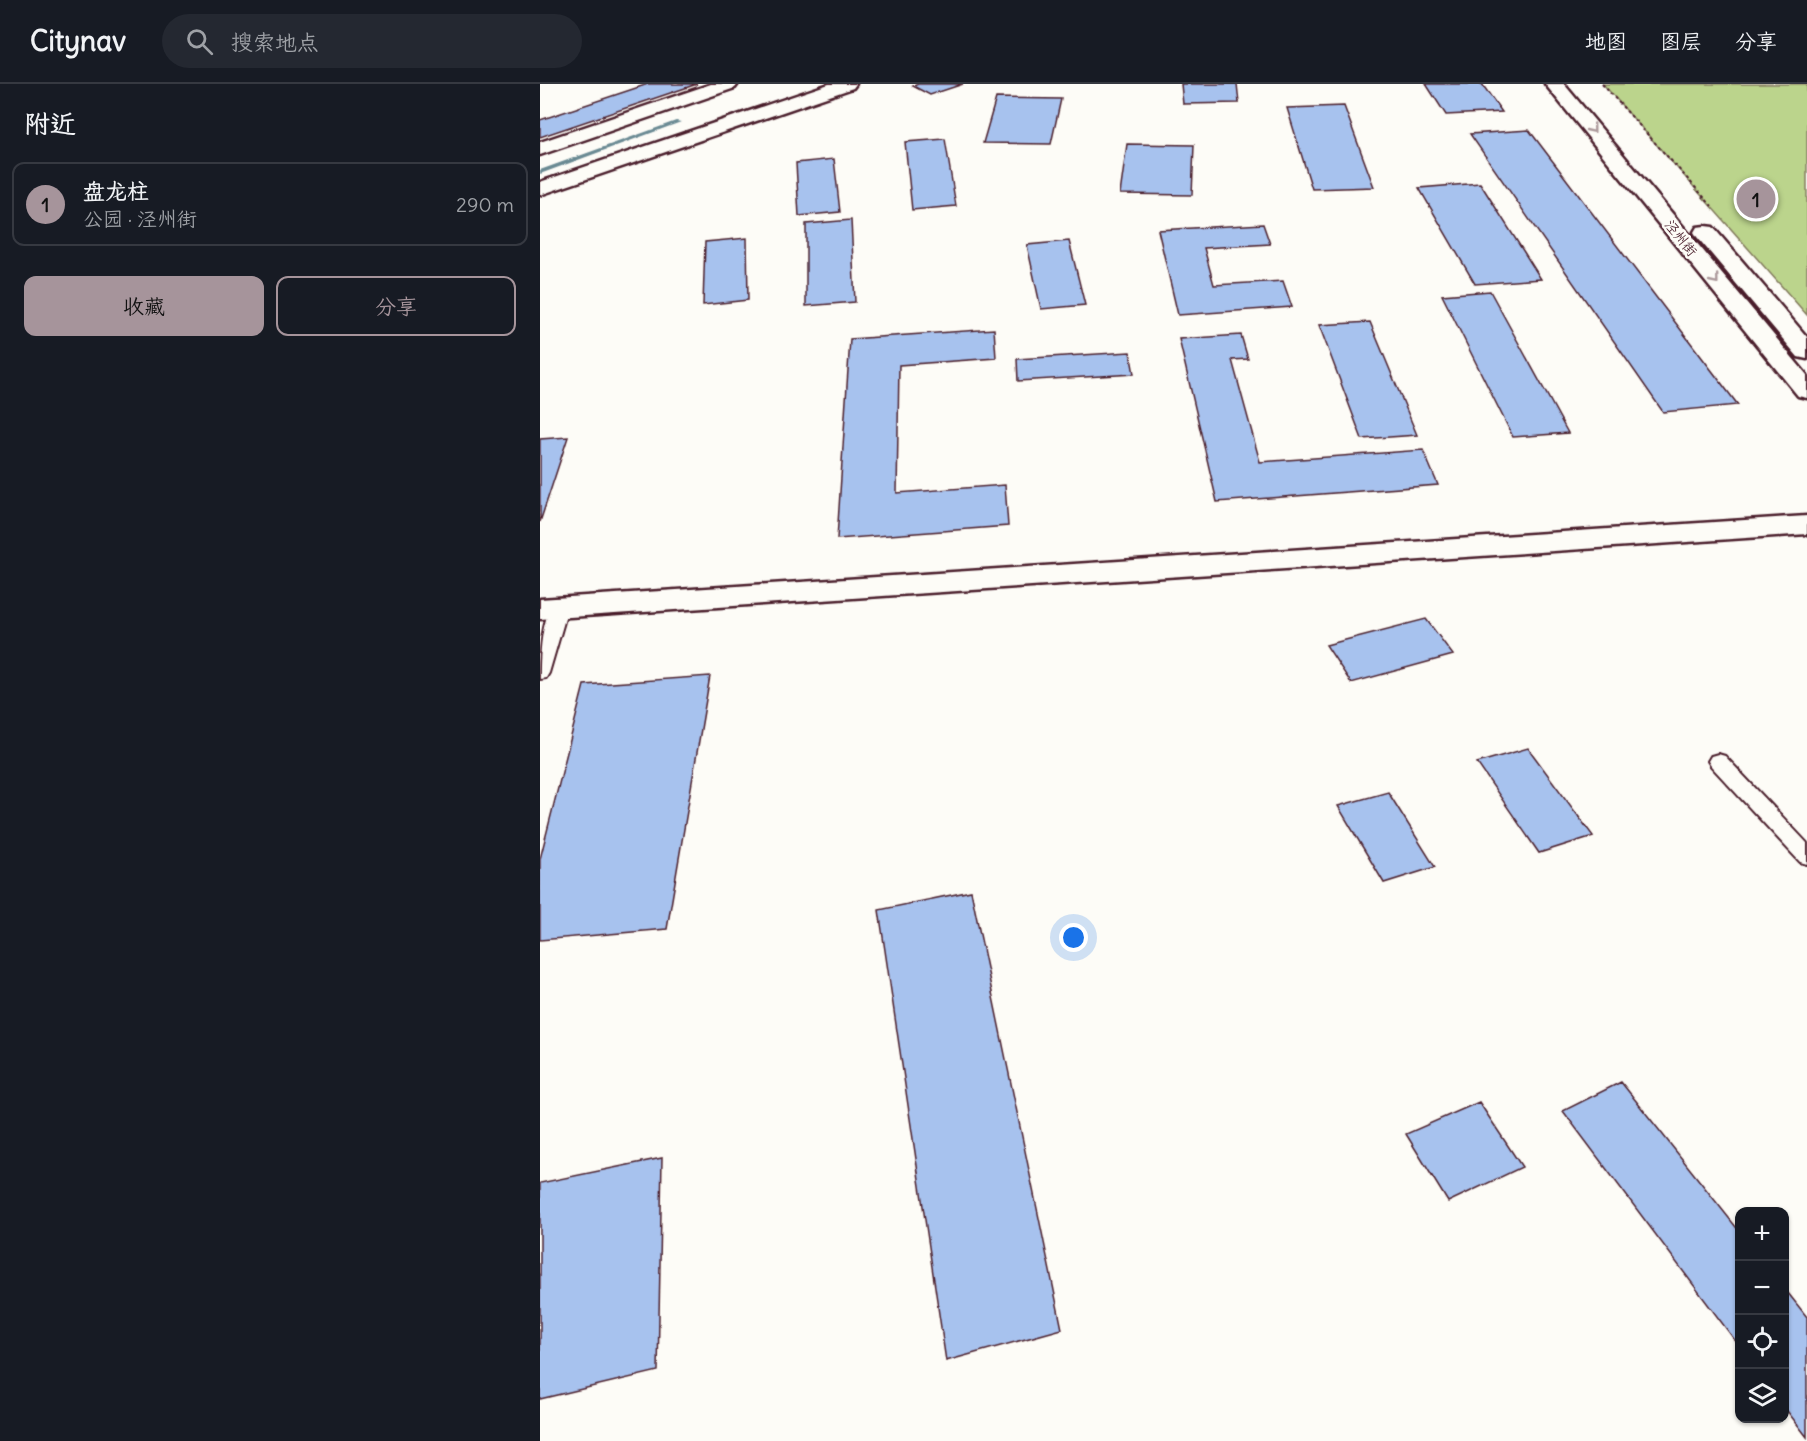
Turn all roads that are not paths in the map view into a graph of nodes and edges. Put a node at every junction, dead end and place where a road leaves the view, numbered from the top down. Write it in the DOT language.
graph roads {
  1 [pos="729,84"];
  2 [pos="847,84"];
  3 [pos="1554,84"];
  4 [pos="1579,84"];
  5 [pos="1625,138"];
  6 [pos="540,149"];
  7 [pos="540,189"];
  8 [pos="1693,218"];
  9 [pos="1807,352"];
  10 [pos="1807,392"];
  11 [pos="1807,525"];
  12 [pos="550,608"];
  13 [pos="540,673"];
  14 [pos="1718,761"];
  15 [pos="1807,856"];
  1 -- 6 [label="street"];
  2 -- 7 [label="street"];
  3 -- 10 [label="street, 泾州街, one-way"];
  4 -- 5 [label="street"];
  8 -- 9 [label="street, 泾州街"];
  11 -- 12 [label="street"];
  12 -- 13 [label="lane"];
  14 -- 15 [label="lane"];
}
